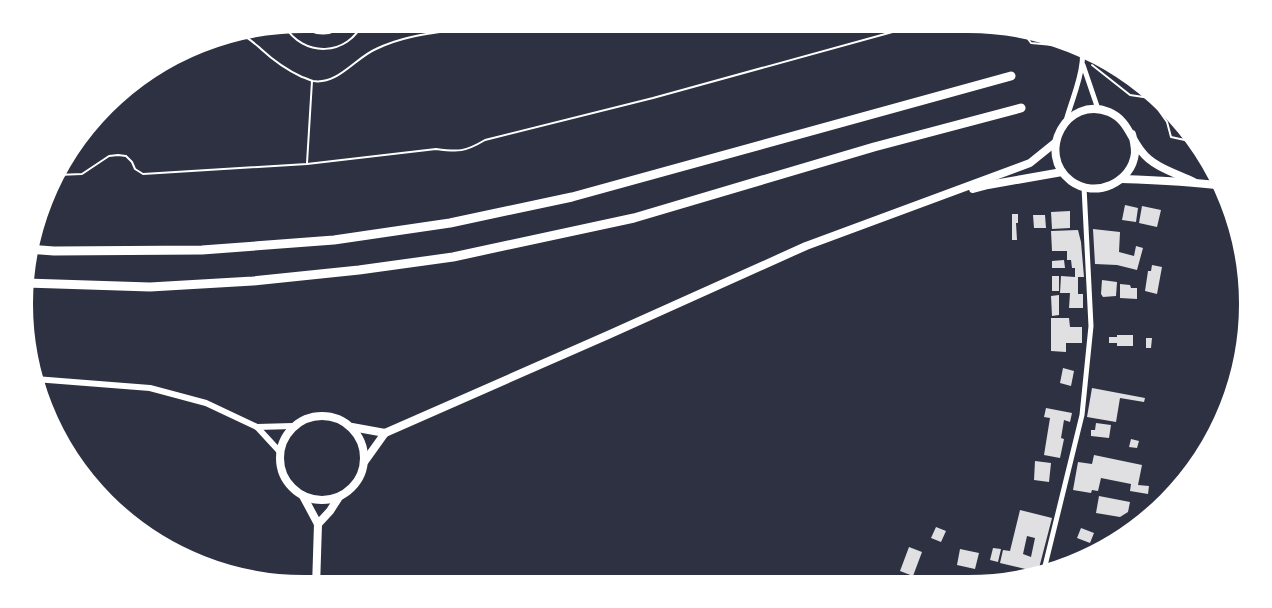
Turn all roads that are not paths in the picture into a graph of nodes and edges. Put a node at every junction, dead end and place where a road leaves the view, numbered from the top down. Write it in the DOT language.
graph roads {
  1 [pos="313,30"];
  2 [pos="334,30"];
  3 [pos="1082,55"];
  4 [pos="1082,64"];
  5 [pos="1011,76"];
  6 [pos="1021,108"];
  7 [pos="1098,109"];
  8 [pos="1066,122"];
  9 [pos="1132,134"];
  10 [pos="1056,142"];
  11 [pos="1062,172"];
  12 [pos="1121,179"];
  13 [pos="1194,182"];
  14 [pos="1215,185"];
  15 [pos="1084,187"];
  16 [pos="932,200"];
  17 [pos="35,250"];
  18 [pos="31,283"];
  19 [pos="41,379"];
  20 [pos="293,426"];
  21 [pos="256,427"];
  22 [pos="352,428"];
  23 [pos="385,433"];
  24 [pos="280,452"];
  25 [pos="364,461"];
  26 [pos="303,496"];
  27 [pos="339,497"];
  28 [pos="318,524"];
  29 [pos="1045,567"];
  30 [pos="316,578"];
  1 -- 2 [label="street"];
  3 -- 4 [label="street"];
  4 -- 7 [label="street"];
  4 -- 8 [label="street"];
  5 -- 17 [label="highway"];
  6 -- 18 [label="highway"];
  7 -- 8 [label="main road"];
  7 -- 9 [label="main road"];
  8 -- 10 [label="main road"];
  9 -- 12 [label="main road"];
  9 -- 13 [label="main road"];
  10 -- 11 [label="main road"];
  10 -- 16 [label="main road"];
  11 -- 15 [label="main road"];
  11 -- 16 [label="main road"];
  12 -- 13 [label="main road"];
  12 -- 15 [label="main road"];
  13 -- 14 [label="main road"];
  15 -- 29 [label="street"];
  16 -- 23 [label="main road"];
  19 -- 21 [label="street"];
  20 -- 21 [label="street"];
  20 -- 22 [label="main road"];
  20 -- 24 [label="main road"];
  21 -- 24 [label="street"];
  22 -- 23 [label="main road"];
  22 -- 25 [label="main road"];
  23 -- 25 [label="main road"];
  24 -- 26 [label="main road"];
  25 -- 27 [label="main road"];
  26 -- 27 [label="main road"];
  26 -- 28 [label="main road"];
  27 -- 28 [label="main road"];
  28 -- 30 [label="main road"];
}
